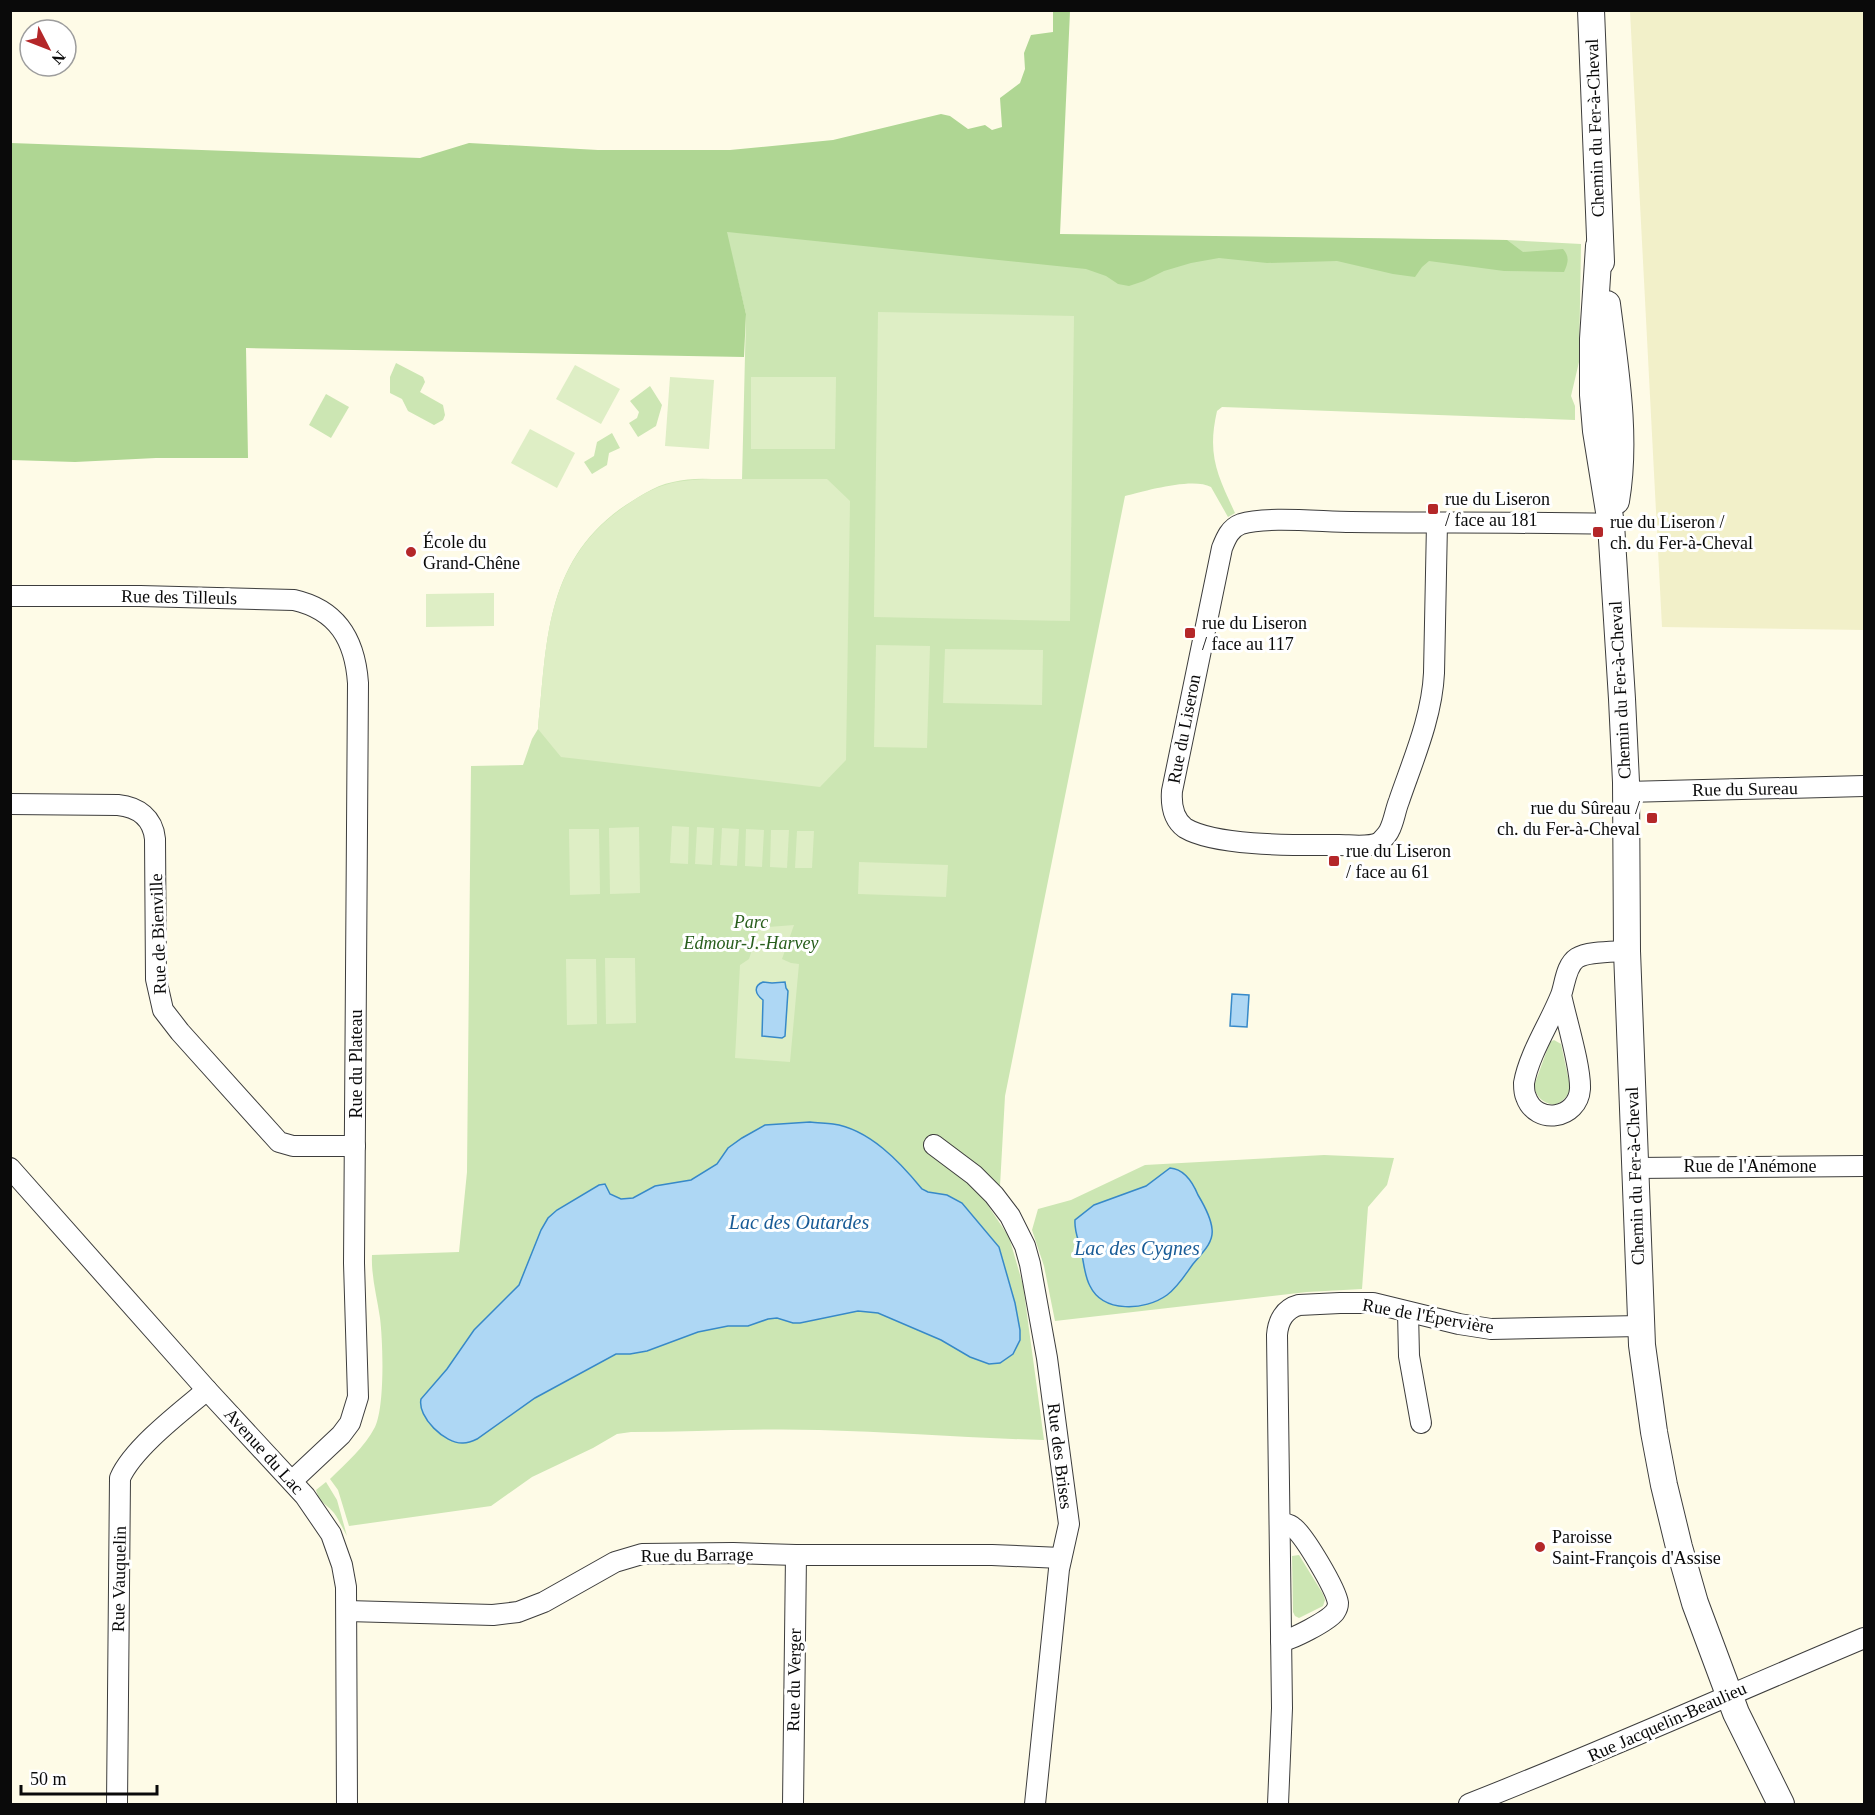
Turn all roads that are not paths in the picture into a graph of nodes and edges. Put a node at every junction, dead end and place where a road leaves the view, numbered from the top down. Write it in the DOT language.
graph roads {
  1 [pos="1591,10"];
  2 [pos="1437,523"];
  3 [pos="1611,524"];
  4 [pos="10,596"];
  5 [pos="339,626"];
  6 [pos="1864,786"];
  7 [pos="1626,792"];
  8 [pos="10,804"];
  9 [pos="1627,951"];
  10 [pos="1561,995"];
  11 [pos="934,1145"];
  12 [pos="355,1146"];
  13 [pos="1864,1166"];
  14 [pos="10,1168"];
  15 [pos="1635,1168"];
  16 [pos="1408,1312"];
  17 [pos="1640,1326"];
  18 [pos="207,1390"];
  19 [pos="1421,1423"];
  20 [pos="292,1481"];
  21 [pos="1281,1523"];
  22 [pos="796,1555"];
  23 [pos="1061,1558"];
  24 [pos="347,1611"];
  25 [pos="1864,1638"];
  26 [pos="1281,1641"];
  27 [pos="1729,1695"];
  28 [pos="117,1804"];
  29 [pos="346,1804"];
  30 [pos="793,1804"];
  31 [pos="1035,1804"];
  32 [pos="1278,1804"];
  33 [pos="1469,1804"];
  34 [pos="1781,1804"];
  1 -- 3 [label="street, Chemin du Fer-à-Cheval"];
  2 -- 2 [label="street, Rue du Liseron"];
  2 -- 3 [label="street, Rue du Liseron"];
  3 -- 7 [label="street, Chemin du Fer-à-Cheval"];
  4 -- 5 [label="street, Rue des Tilleuls"];
  5 -- 12 [label="street, Rue du Plateau"];
  6 -- 7 [label="street, Rue du Sureau"];
  7 -- 9 [label="street, Chemin du Fer-à-Cheval"];
  8 -- 12 [label="street, Rue de Bienville"];
  9 -- 10 [label="street"];
  9 -- 15 [label="street, Chemin du Fer-à-Cheval"];
  10 -- 10 [label="street"];
  11 -- 23 [label="street, Rue des Brises"];
  12 -- 20 [label="street, Rue du Plateau"];
  13 -- 15 [label="street, Rue de l'Anémone"];
  14 -- 18 [label="street, Avenue du Lac"];
  15 -- 17 [label="street, Chemin du Fer-à-Cheval"];
  16 -- 17 [label="street, Rue de l'Épervière"];
  16 -- 19 [label="street"];
  16 -- 21 [label="street, Rue de l'Épervière"];
  17 -- 27 [label="street, Chemin du Fer-à-Cheval"];
  18 -- 20 [label="street, Avenue du Lac"];
  18 -- 28 [label="street, Rue Vauquelin"];
  20 -- 24 [label="street, Avenue du Lac"];
  21 -- 26 [label="street, Rue de l'Épervière"];
  21 -- 26 [label="street"];
  22 -- 23 [label="street, Rue du Barrage"];
  22 -- 24 [label="street, Rue du Barrage"];
  22 -- 30 [label="street, Rue du Verger"];
  23 -- 31 [label="street, Rue des Brises"];
  24 -- 29 [label="street, Avenue du Lac"];
  25 -- 27 [label="street, Rue Jacquelin-Beaulieu"];
  26 -- 32 [label="street, Rue de l'Épervière"];
  27 -- 33 [label="street, Rue Jacquelin-Beaulieu"];
  27 -- 34 [label="street, Chemin du Fer-à-Cheval"];
}
